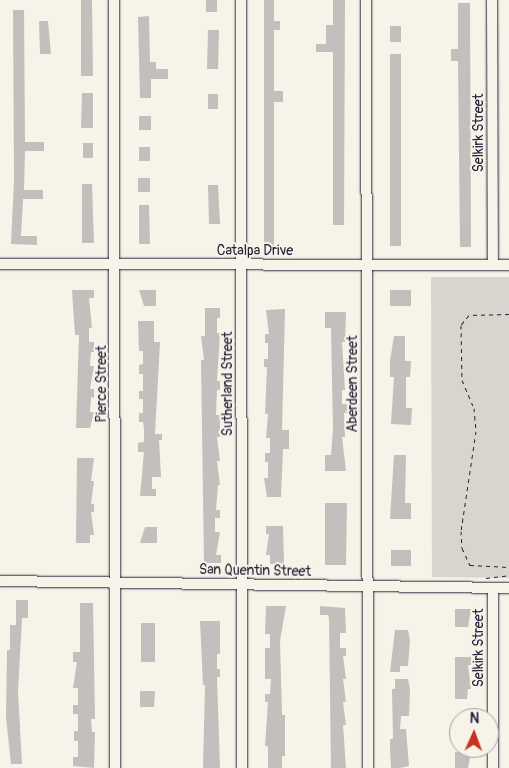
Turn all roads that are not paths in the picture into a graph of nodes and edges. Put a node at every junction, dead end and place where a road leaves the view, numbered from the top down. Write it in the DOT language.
graph roads {
  1 [pos="114,0"];
  2 [pos="240,0"];
  3 [pos="366,0"];
  4 [pos="492,0"];
  5 [pos="0,264"];
  6 [pos="115,264"];
  7 [pos="368,264"];
  8 [pos="242,265"];
  9 [pos="493,265"];
  10 [pos="509,265"];
  11 [pos="0,581"];
  12 [pos="115,582"];
  13 [pos="242,584"];
  14 [pos="367,586"];
  15 [pos="493,588"];
  16 [pos="509,588"];
  17 [pos="115,768"];
  18 [pos="242,768"];
  19 [pos="368,768"];
  20 [pos="493,768"];
  1 -- 6 [label="street, Pierce Street"];
  2 -- 8 [label="street, Sutherland Street"];
  3 -- 7 [label="street, Aberdeen Street"];
  4 -- 9 [label="street, Selkirk Street"];
  5 -- 6 [label="street, Catalpa Drive"];
  6 -- 8 [label="street, Catalpa Drive"];
  6 -- 12 [label="street, Pierce Street"];
  7 -- 8 [label="street, Catalpa Drive"];
  7 -- 9 [label="street, Catalpa Drive"];
  7 -- 14 [label="street, Aberdeen Street"];
  8 -- 13 [label="street, Sutherland Street"];
  9 -- 10 [label="street, Catalpa Drive"];
  11 -- 12 [label="street, San Quentin Street"];
  12 -- 13 [label="street, San Quentin Street"];
  12 -- 17 [label="street, Pierce Street"];
  13 -- 14 [label="street, San Quentin Street"];
  13 -- 18 [label="street, Sutherland Street"];
  14 -- 15 [label="street, San Quentin Street"];
  14 -- 19 [label="street, Aberdeen Street"];
  15 -- 16 [label="street, San Quentin Street"];
  15 -- 20 [label="street, Selkirk Street"];
}
